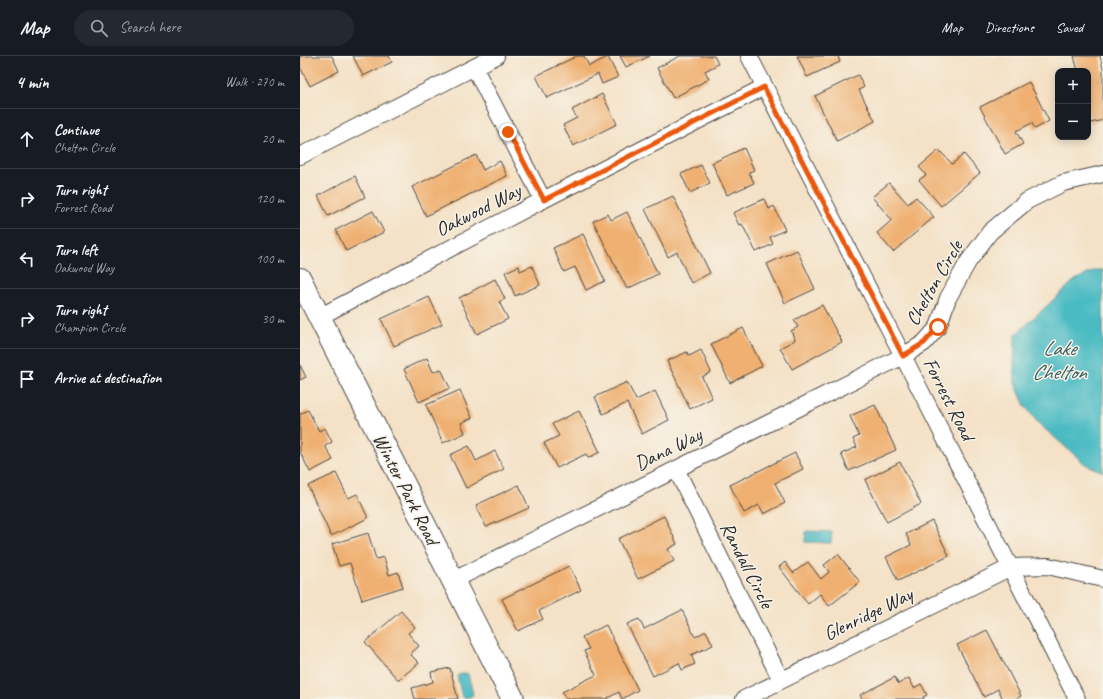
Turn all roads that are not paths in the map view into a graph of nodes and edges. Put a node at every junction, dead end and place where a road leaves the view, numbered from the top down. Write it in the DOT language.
graph roads {
  1 [pos="496,56"];
  2 [pos="749,56"];
  3 [pos="474,67"];
  4 [pos="764,87"];
  5 [pos="300,156"];
  6 [pos="1103,174"];
  7 [pos="544,200"];
  8 [pos="300,279"];
  9 [pos="319,317"];
  10 [pos="903,356"];
  11 [pos="676,469"];
  12 [pos="1011,567"];
  13 [pos="1103,579"];
  14 [pos="452,581"];
  15 [pos="781,680"];
  16 [pos="513,699"];
  17 [pos="744,699"];
  18 [pos="1077,699"];
  1 -- 3 [label="street"];
  2 -- 4 [label="street, Forrest Road"];
  3 -- 5 [label="street"];
  3 -- 7 [label="street"];
  4 -- 7 [label="street, Oakwood Way"];
  4 -- 10 [label="street, Forrest Road"];
  6 -- 10 [label="street, Chelton Circle"];
  7 -- 9 [label="street, Oakwood Way"];
  8 -- 9 [label="street, Winter Park Road"];
  9 -- 14 [label="street, Winter Park Road"];
  10 -- 11 [label="street, Dana Way"];
  10 -- 12 [label="street, Forrest Road"];
  11 -- 14 [label="street, Dana Way"];
  11 -- 15 [label="street, Randall Circle"];
  12 -- 13 [label="street"];
  12 -- 15 [label="street, Glenridge Way"];
  12 -- 18 [label="street, Forrest Road"];
  14 -- 16 [label="street, Winter Park Road"];
  15 -- 17 [label="street, Glenridge Way"];
}
